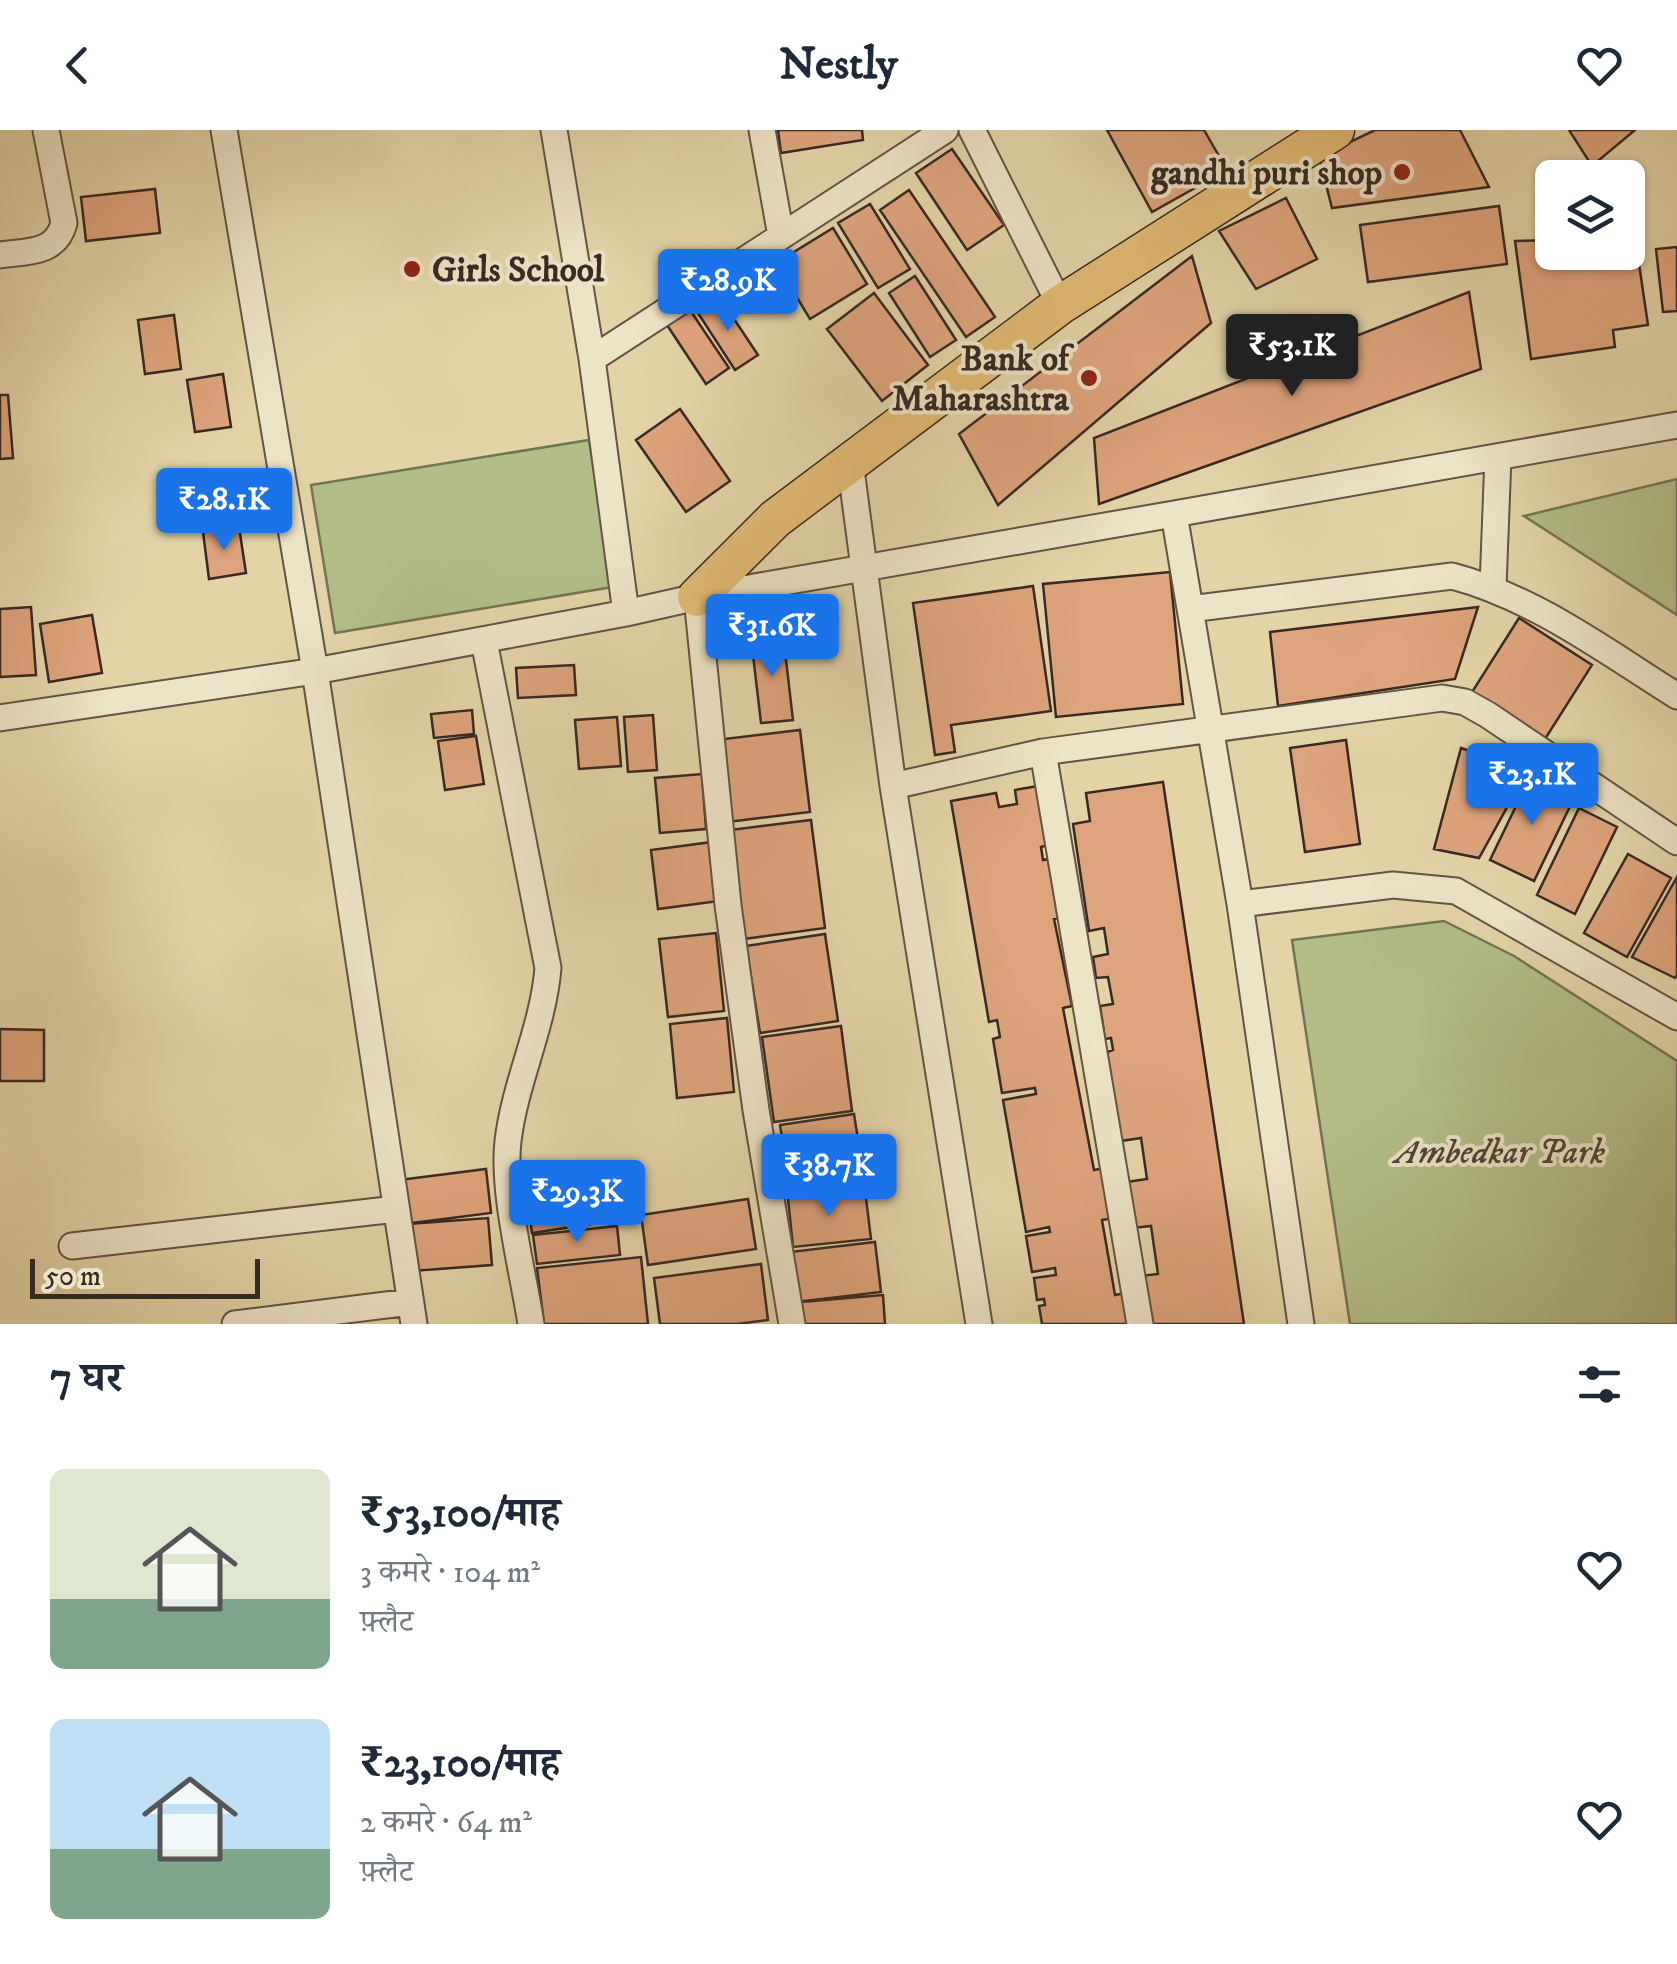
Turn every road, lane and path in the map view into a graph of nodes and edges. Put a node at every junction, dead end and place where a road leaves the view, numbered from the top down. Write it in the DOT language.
graph roads {
  1 [pos="46,130"];
  2 [pos="224,130"];
  3 [pos="554,130"];
  4 [pos="762,130"];
  5 [pos="945,130"];
  6 [pos="972,130"];
  7 [pos="1335,130"];
  8 [pos="781,236"];
  9 [pos="0,254"];
  10 [pos="1060,305"];
  11 [pos="592,359"];
  12 [pos="1677,425"];
  13 [pos="1498,457"];
  14 [pos="850,462"];
  15 [pos="1174,514"];
  16 [pos="865,570"];
  17 [pos="1493,587"];
  18 [pos="697,597"];
  19 [pos="1190,609"];
  20 [pos="626,613"];
  21 [pos="484,641"];
  22 [pos="315,671"];
  23 [pos="1677,696"];
  24 [pos="0,718"];
  25 [pos="1210,731"];
  26 [pos="1043,752"];
  27 [pos="894,786"];
  28 [pos="1677,842"];
  29 [pos="1240,904"];
  30 [pos="1677,1017"];
  31 [pos="396,1209"];
  32 [pos="72,1246"];
  33 [pos="412,1313"];
  34 [pos="235,1324"];
  35 [pos="531,1324"];
  36 [pos="792,1324"];
  37 [pos="979,1324"];
  38 [pos="1140,1324"];
  39 [pos="1301,1324"];
  1 -- 9 [label="street"];
  2 -- 22 [label="street"];
  3 -- 11 [label="street"];
  4 -- 8 [label="street"];
  5 -- 8 [label="street"];
  6 -- 10 [label="street"];
  7 -- 10 [label="main road"];
  8 -- 11 [label="street"];
  10 -- 14 [label="main road"];
  11 -- 20 [label="street"];
  12 -- 13 [label="street"];
  13 -- 15 [label="street"];
  13 -- 17 [label="street"];
  14 -- 16 [label="street"];
  14 -- 18 [label="main road"];
  15 -- 16 [label="street"];
  15 -- 19 [label="street"];
  16 -- 18 [label="street"];
  16 -- 27 [label="street"];
  17 -- 19 [label="street"];
  17 -- 23 [label="street"];
  18 -- 20 [label="street"];
  18 -- 36 [label="street"];
  19 -- 25 [label="street"];
  20 -- 21 [label="street"];
  21 -- 22 [label="street"];
  21 -- 35 [label="street"];
  22 -- 24 [label="street"];
  22 -- 31 [label="street"];
  25 -- 26 [label="street"];
  25 -- 28 [label="street"];
  25 -- 29 [label="street"];
  26 -- 27 [label="street"];
  26 -- 38 [label="street"];
  27 -- 37 [label="street"];
  29 -- 30 [label="street"];
  29 -- 39 [label="street"];
  31 -- 32 [label="street"];
  31 -- 33 [label="street"];
  33 -- 34 [label="street"];
}
